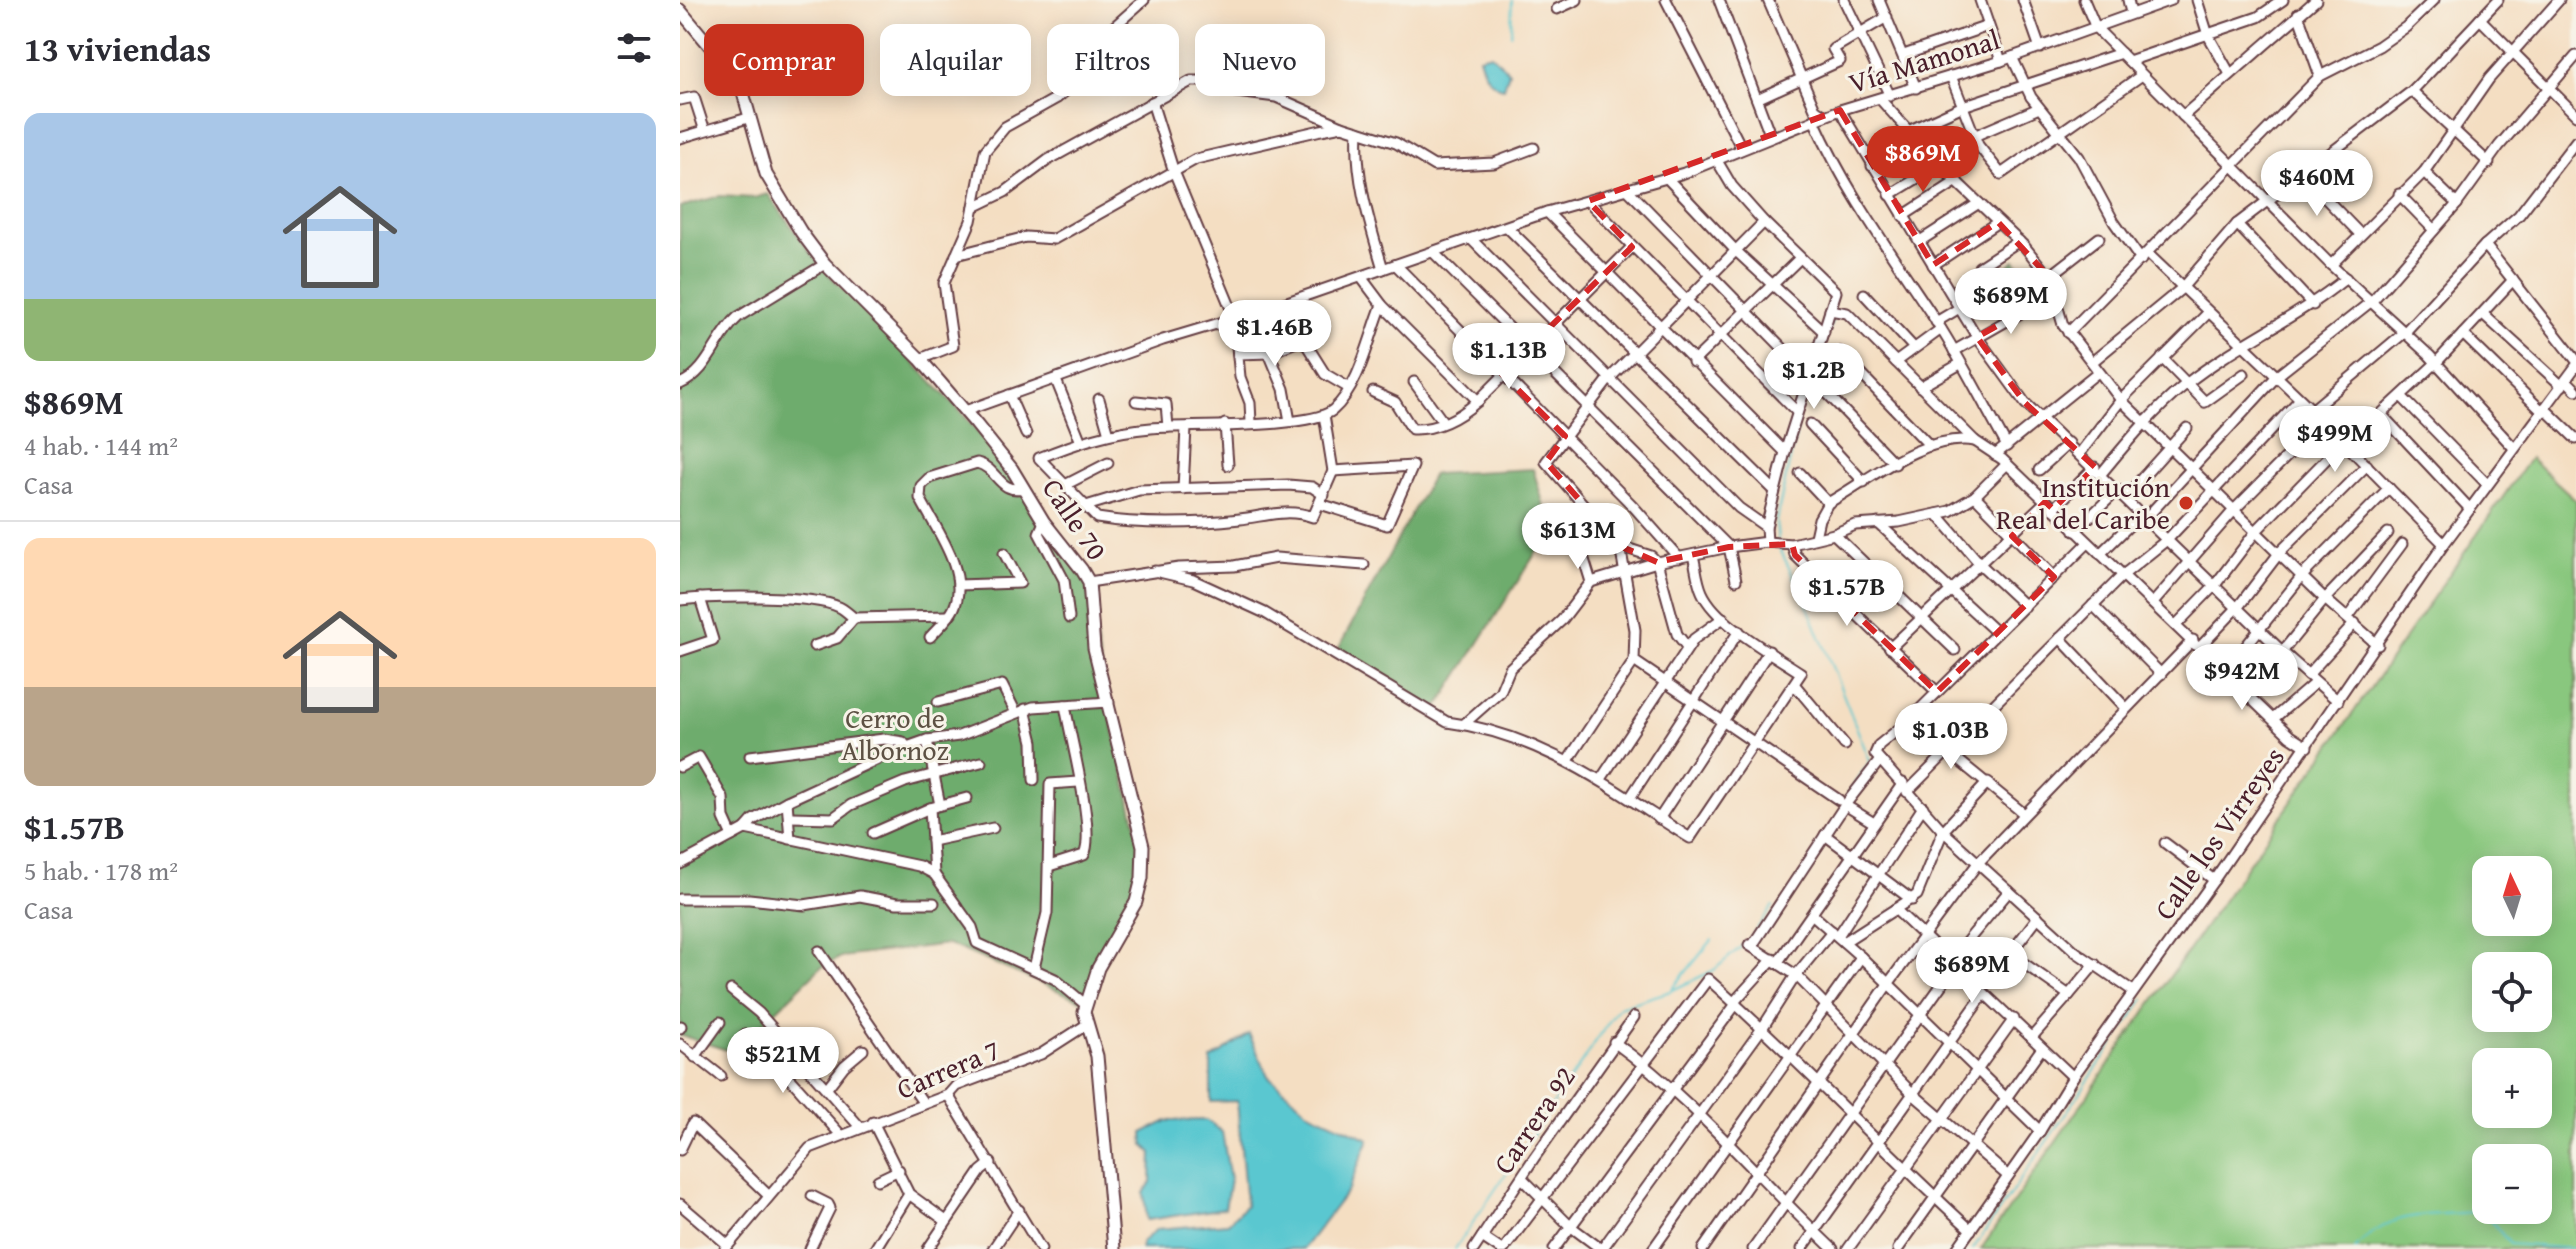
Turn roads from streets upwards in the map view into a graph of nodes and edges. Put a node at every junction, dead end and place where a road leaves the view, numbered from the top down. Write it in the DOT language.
graph roads {
  1 [pos="1144,0"];
  2 [pos="1577,0"];
  3 [pos="1666,0"];
  4 [pos="1719,0"];
  5 [pos="1768,0"];
  6 [pos="1844,0"];
  7 [pos="1879,0"];
  8 [pos="1980,0"];
  9 [pos="2023,0"];
  10 [pos="2084,0"];
  11 [pos="2128,0"];
  12 [pos="2171,0"];
  13 [pos="2197,0"];
  14 [pos="2283,0"];
  15 [pos="2316,0"];
  16 [pos="2434,0"];
  17 [pos="2498,0"];
  18 [pos="2559,0"];
  19 [pos="1557,9"];
  20 [pos="680,10"];
  21 [pos="2131,13"];
  22 [pos="2298,14"];
  23 [pos="1887,17"];
  24 [pos="2480,19"];
  25 [pos="1988,26"];
  26 [pos="2096,28"];
  27 [pos="1858,33"];
  28 [pos="2208,35"];
  29 [pos="2040,48"];
  30 [pos="2513,51"];
  31 [pos="2121,53"];
  32 [pos="1904,55"];
  33 [pos="2576,56"];
  34 [pos="2012,57"];
  35 [pos="2001,61"];
  36 [pos="2129,61"];
  37 [pos="2230,74"];
  38 [pos="2142,75"];
  39 [pos="1951,76"];
  40 [pos="2320,76"];
  41 [pos="1800,78"];
  42 [pos="2547,86"];
  43 [pos="1916,88"];
  44 [pos="2026,88"];
  45 [pos="2412,91"];
  46 [pos="1885,98"];
  47 [pos="1757,99"];
  48 [pos="680,100"];
  49 [pos="1152,102"];
  50 [pos="1963,106"];
  51 [pos="2039,108"];
  52 [pos="1840,110"];
  53 [pos="2576,115"];
  54 [pos="1825,116"];
  55 [pos="2183,116"];
  56 [pos="748,118"];
  57 [pos="1814,120"];
  58 [pos="1342,126"];
  59 [pos="704,128"];
  60 [pos="1358,131"];
  61 [pos="1908,131"];
  62 [pos="2452,131"];
  63 [pos="2059,133"];
  64 [pos="1974,136"];
  65 [pos="1771,137"];
  66 [pos="680,138"];
  67 [pos="1917,141"];
  68 [pos="2576,141"];
  69 [pos="1534,148"];
  70 [pos="1742,149"];
  71 [pos="1716,159"];
  72 [pos="2489,163"];
  73 [pos="1939,165"];
  74 [pos="2232,165"];
  75 [pos="1872,166"];
  76 [pos="1173,169"];
  77 [pos="2424,172"];
  78 [pos="2302,174"];
  79 [pos="1666,177"];
  80 [pos="1957,181"];
  81 [pos="1629,191"];
  82 [pos="2399,194"];
  83 [pos="1890,195"];
  84 [pos="2267,200"];
  85 [pos="1588,201"];
  86 [pos="1979,203"];
  87 [pos="2457,204"];
  88 [pos="974,207"];
  89 [pos="1547,212"];
  90 [pos="1903,216"];
  91 [pos="1764,222"];
  92 [pos="1998,222"];
  93 [pos="2237,224"];
  94 [pos="1507,227"];
  95 [pos="2434,230"];
  96 [pos="2360,234"];
  97 [pos="2099,238"];
  98 [pos="1471,239"];
  99 [pos="1920,241"];
  100 [pos="2019,241"];
  101 [pos="2485,245"];
  102 [pos="1632,247"];
  103 [pos="1736,251"];
  104 [pos="1434,253"];
  105 [pos="956,255"];
  106 [pos="2144,257"];
  107 [pos="1799,259"];
  108 [pos="825,264"];
  109 [pos="1396,265"];
  110 [pos="1933,265"];
  111 [pos="2331,265"];
  112 [pos="1979,267"];
  113 [pos="1383,269"];
  114 [pos="1606,273"];
  115 [pos="1711,276"];
  116 [pos="1361,277"];
  117 [pos="2049,277"];
  118 [pos="2346,278"];
  119 [pos="2513,280"];
  120 [pos="1771,286"];
  121 [pos="1993,288"];
  122 [pos="2181,289"];
  123 [pos="1864,294"];
  124 [pos="2052,295"];
  125 [pos="1581,299"];
  126 [pos="2373,300"];
  127 [pos="1684,301"];
  128 [pos="1382,305"];
  129 [pos="2313,305"];
  130 [pos="1961,307"];
  131 [pos="1830,310"];
  132 [pos="1746,313"];
  133 [pos="2208,313"];
  134 [pos="2483,314"];
  135 [pos="1234,316"];
  136 [pos="1556,325"];
  137 [pos="1939,326"];
  138 [pos="1658,327"];
  139 [pos="1824,332"];
  140 [pos="2405,332"];
  141 [pos="2068,333"];
  142 [pos="2463,334"];
  143 [pos="1977,337"];
  144 [pos="1720,338"];
  145 [pos="2245,346"];
  146 [pos="1914,348"];
  147 [pos="1529,349"];
  148 [pos="1954,351"];
  149 [pos="1840,352"];
  150 [pos="1269,353"];
  151 [pos="1238,354"];
  152 [pos="1634,354"];
  153 [pos="2162,358"];
  154 [pos="920,359"];
  155 [pos="2576,360"];
  156 [pos="1693,362"];
  157 [pos="1896,362"];
  158 [pos="2092,362"];
  159 [pos="2436,363"];
  160 [pos="1960,364"];
  161 [pos="2576,366"];
  162 [pos="2098,372"];
  163 [pos="1502,374"];
  164 [pos="1808,374"];
  165 [pos="2244,374"];
  166 [pos="2277,376"];
  167 [pos="1609,379"];
  168 [pos="1056,380"];
  169 [pos="1414,382"];
  170 [pos="2564,383"];
  171 [pos="680,384"];
  172 [pos="2187,384"];
  173 [pos="1920,387"];
  174 [pos="1349,388"];
  175 [pos="1822,388"];
  176 [pos="2576,390"];
  177 [pos="1373,392"];
  178 [pos="1009,395"];
  179 [pos="2401,396"];
  180 [pos="1099,399"];
  181 [pos="2300,399"];
  182 [pos="2121,400"];
  183 [pos="1136,401"];
  184 [pos="1478,401"];
  185 [pos="1586,406"];
  186 [pos="2312,410"];
  187 [pos="2543,410"];
  188 [pos="965,411"];
  189 [pos="1797,412"];
  190 [pos="2381,414"];
  191 [pos="1324,415"];
  192 [pos="2043,418"];
  193 [pos="1290,421"];
  194 [pos="2143,421"];
  195 [pos="2322,421"];
  196 [pos="1251,422"];
  197 [pos="1443,422"];
  198 [pos="1225,424"];
  199 [pos="1810,424"];
  200 [pos="1168,427"];
  201 [pos="1186,428"];
  202 [pos="2187,428"];
  203 [pos="1026,434"];
  204 [pos="1109,434"];
  205 [pos="1565,436"];
  206 [pos="2576,439"];
  207 [pos="1975,441"];
  208 [pos="1081,442"];
  209 [pos="2343,442"];
  210 [pos="2069,443"];
  211 [pos="1930,446"];
  212 [pos="2007,446"];
  213 [pos="2169,446"];
  214 [pos="2513,447"];
  215 [pos="1785,452"];
  216 [pos="2080,453"];
  217 [pos="1995,455"];
  218 [pos="1108,463"];
  219 [pos="1895,464"];
  220 [pos="2007,464"];
  221 [pos="1228,465"];
  222 [pos="2367,465"];
  223 [pos="2190,467"];
  224 [pos="2039,470"];
  225 [pos="2098,470"];
  226 [pos="1333,471"];
  227 [pos="1800,473"];
  228 [pos="1864,482"];
  229 [pos="2487,484"];
  230 [pos="1065,485"];
  231 [pos="1024,488"];
  232 [pos="2213,488"];
  233 [pos="2389,488"];
  234 [pos="1183,489"];
  235 [pos="1774,490"];
  236 [pos="2121,493"];
  237 [pos="1975,496"];
  238 [pos="1322,499"];
  239 [pos="1828,503"];
  240 [pos="1086,506"];
  241 [pos="2049,506"];
  242 [pos="2235,509"];
  243 [pos="2470,509"];
  244 [pos="1937,514"];
  245 [pos="2144,516"];
  246 [pos="1044,522"];
  247 [pos="1878,523"];
  248 [pos="1766,527"];
  249 [pos="1556,528"];
  250 [pos="2257,530"];
  251 [pos="2075,531"];
  252 [pos="2388,533"];
  253 [pos="1834,534"];
  254 [pos="2012,536"];
  255 [pos="1815,537"];
  256 [pos="2168,539"];
  257 [pos="1779,543"];
  258 [pos="2088,543"];
  259 [pos="2402,544"];
  260 [pos="2444,544"];
  261 [pos="1620,546"];
  262 [pos="1729,547"];
  263 [pos="2280,552"];
  264 [pos="1004,553"];
  265 [pos="2100,554"];
  266 [pos="1693,555"];
  267 [pos="1679,558"];
  268 [pos="2191,561"];
  269 [pos="1657,562"];
  270 [pos="1364,565"];
  271 [pos="1981,565"];
  272 [pos="1155,571"];
  273 [pos="1623,572"];
  274 [pos="2123,575"];
  275 [pos="2302,576"];
  276 [pos="2054,577"];
  277 [pos="1736,580"];
  278 [pos="1089,582"];
  279 [pos="1591,582"];
  280 [pos="958,585"];
  281 [pos="2215,585"];
  282 [pos="1952,590"];
  283 [pos="700,598"];
  284 [pos="2325,599"];
  285 [pos="680,600"];
  286 [pos="2153,603"];
  287 [pos="2093,605"];
  288 [pos="2025,606"];
  289 [pos="2238,607"];
  290 [pos="949,616"];
  291 [pos="854,618"];
  292 [pos="1069,618"];
  293 [pos="1723,618"];
  294 [pos="1920,620"];
  295 [pos="2352,620"];
  296 [pos="2177,624"];
  297 [pos="1739,631"];
  298 [pos="2262,631"];
  299 [pos="1997,633"];
  300 [pos="930,637"];
  301 [pos="2060,638"];
  302 [pos="2196,643"];
  303 [pos="2378,645"];
  304 [pos="814,646"];
  305 [pos="1687,647"];
  306 [pos="1890,648"];
  307 [pos="1955,650"];
  308 [pos="680,651"];
  309 [pos="1769,651"];
  310 [pos="2285,655"];
  311 [pos="1634,661"];
  312 [pos="2226,671"];
  313 [pos="2161,674"];
  314 [pos="2312,679"];
  315 [pos="1664,682"];
  316 [pos="1794,684"];
  317 [pos="1937,692"];
  318 [pos="2250,696"];
  319 [pos="1691,700"];
  320 [pos="2338,701"];
  321 [pos="938,702"];
  322 [pos="1109,702"];
  323 [pos="1065,705"];
  324 [pos="2126,708"];
  325 [pos="1021,711"];
  326 [pos="2273,719"];
  327 [pos="1722,721"];
  328 [pos="1464,724"];
  329 [pos="927,740"];
  330 [pos="1755,744"];
  331 [pos="1845,745"];
  332 [pos="907,747"];
  333 [pos="2307,747"];
  334 [pos="1947,751"];
  335 [pos="750,756"];
  336 [pos="1569,759"];
  337 [pos="1880,760"];
  338 [pos="981,762"];
  339 [pos="680,767"];
  340 [pos="936,775"];
  341 [pos="1601,779"];
  342 [pos="1034,780"];
  343 [pos="1078,782"];
  344 [pos="1988,782"];
  345 [pos="1905,787"];
  346 [pos="967,798"];
  347 [pos="1630,798"];
  348 [pos="787,801"];
  349 [pos="1842,802"];
  350 [pos="935,806"];
  351 [pos="1923,807"];
  352 [pos="2023,813"];
  353 [pos="791,817"];
  354 [pos="1659,819"];
  355 [pos="1874,823"];
  356 [pos="993,828"];
  357 [pos="745,829"];
  358 [pos="1943,831"];
  359 [pos="873,833"];
  360 [pos="1825,835"];
  361 [pos="732,836"];
  362 [pos="790,839"];
  363 [pos="932,841"];
  364 [pos="2165,843"];
  365 [pos="1854,856"];
  366 [pos="1978,863"];
  367 [pos="680,864"];
  368 [pos="1049,866"];
  369 [pos="934,874"];
  370 [pos="1880,876"];
  371 [pos="2214,880"];
  372 [pos="2009,891"];
  373 [pos="680,899"];
  374 [pos="1912,900"];
  375 [pos="934,903"];
  376 [pos="1895,909"];
  377 [pos="1813,915"];
  378 [pos="2038,917"];
  379 [pos="1838,936"];
  380 [pos="1925,938"];
  381 [pos="819,951"];
  382 [pos="2009,953"];
  383 [pos="1861,957"];
  384 [pos="1775,960"];
  385 [pos="1952,964"];
  386 [pos="2095,964"];
  387 [pos="1034,968"];
  388 [pos="1796,975"];
  389 [pos="1967,977"];
  390 [pos="1989,981"];
  391 [pos="1888,984"];
  392 [pos="731,990"];
  393 [pos="2133,991"];
  394 [pos="1983,993"];
  395 [pos="2069,995"];
  396 [pos="1735,1003"];
  397 [pos="1086,1005"];
  398 [pos="1826,1005"];
  399 [pos="1918,1015"];
  400 [pos="1634,1017"];
  401 [pos="2014,1019"];
  402 [pos="720,1022"];
  403 [pos="1086,1025"];
  404 [pos="1763,1027"];
  405 [pos="1855,1034"];
  406 [pos="745,1035"];
  407 [pos="2032,1037"];
  408 [pos="1614,1042"];
  409 [pos="680,1044"];
  410 [pos="1947,1044"];
  411 [pos="2042,1048"];
  412 [pos="863,1050"];
  413 [pos="1792,1054"];
  414 [pos="695,1057"];
  415 [pos="1642,1062"];
  416 [pos="1883,1065"];
  417 [pos="1976,1071"];
  418 [pos="721,1076"];
  419 [pos="2073,1077"];
  420 [pos="1821,1083"];
  421 [pos="827,1088"];
  422 [pos="1672,1091"];
  423 [pos="1912,1093"];
  424 [pos="948,1095"];
  425 [pos="2005,1096"];
  426 [pos="924,1104"];
  427 [pos="1849,1114"];
  428 [pos="1699,1116"];
  429 [pos="1942,1121"];
  430 [pos="873,1122"];
  431 [pos="860,1127"];
  432 [pos="2040,1131"];
  433 [pos="840,1134"];
  434 [pos="1878,1142"];
  435 [pos="1727,1143"];
  436 [pos="1970,1146"];
  437 [pos="680,1150"];
  438 [pos="991,1163"];
  439 [pos="1906,1168"];
  440 [pos="899,1170"];
  441 [pos="1756,1173"];
  442 [pos="2008,1176"];
  443 [pos="1522,1178"];
  444 [pos="878,1180"];
  445 [pos="909,1194"];
  446 [pos="768,1195"];
  447 [pos="812,1196"];
  448 [pos="1935,1197"];
  449 [pos="1542,1200"];
  450 [pos="680,1204"];
  451 [pos="1785,1204"];
  452 [pos="1019,1210"];
  453 [pos="946,1221"];
  454 [pos="1570,1226"];
  455 [pos="1971,1230"];
  456 [pos="1814,1231"];
  457 [pos="1482,1237"];
  458 [pos="727,1247"];
  459 [pos="810,1249"];
  460 [pos="875,1249"];
  461 [pos="928,1249"];
  462 [pos="993,1249"];
  463 [pos="1041,1249"];
  464 [pos="1114,1249"];
  465 [pos="1474,1249"];
  466 [pos="1502,1249"];
  467 [pos="1554,1249"];
  468 [pos="1602,1249"];
  469 [pos="1653,1249"];
  470 [pos="1703,1249"];
  471 [pos="1753,1249"];
  472 [pos="1802,1249"];
  473 [pos="1833,1249"];
  474 [pos="1848,1249"];
  475 [pos="1898,1249"];
  476 [pos="1957,1249"];
  1 -- 88 [label="street"];
  2 -- 19 [label="street"];
  3 -- 70 [label="street"];
  4 -- 47 [label="street"];
  5 -- 41 [label="street, Vía Mamonal"];
  6 -- 27 [label="street"];
  7 -- 23 [label="street"];
  8 -- 25 [label="street"];
  9 -- 29 [label="street"];
  10 -- 26 [label="street"];
  11 -- 21 [label="street"];
  12 -- 21 [label="street, Vía Mamonal"];
  13 -- 28 [label="street"];
  14 -- 28 [label="street"];
  15 -- 22 [label="street"];
  16 -- 40 [label="street"];
  17 -- 24 [label="street"];
  18 -- 30 [label="street"];
  20 -- 56 [label="street, Calle 70"];
  21 -- 26 [label="street, Vía Mamonal"];
  22 -- 37 [label="street"];
  22 -- 40 [label="street"];
  23 -- 27 [label="street"];
  23 -- 32 [label="street"];
  24 -- 30 [label="street"];
  24 -- 45 [label="street"];
  25 -- 32 [label="street"];
  25 -- 35 [label="street"];
  26 -- 29 [label="street, Vía Mamonal"];
  26 -- 31 [label="street"];
  27 -- 41 [label="street"];
  27 -- 46 [label="street"];
  28 -- 36 [label="street"];
  28 -- 37 [label="street"];
  29 -- 34 [label="street, Vía Mamonal"];
  30 -- 42 [label="street"];
  30 -- 62 [label="street"];
  31 -- 36 [label="street"];
  31 -- 44 [label="street"];
  32 -- 43 [label="street"];
  33 -- 42 [label="street"];
  34 -- 35 [label="street, Vía Mamonal"];
  34 -- 44 [label="street"];
  35 -- 39 [label="street, Vía Mamonal"];
  36 -- 38 [label="street"];
  37 -- 55 [label="street"];
  38 -- 55 [label="street"];
  38 -- 63 [label="street"];
  39 -- 43 [label="street, Vía Mamonal"];
  39 -- 50 [label="street"];
  40 -- 74 [label="street"];
  41 -- 47 [label="street"];
  41 -- 54 [label="street, Vía Mamonal"];
  42 -- 53 [label="street"];
  42 -- 72 [label="street"];
  43 -- 46 [label="street, Vía Mamonal"];
  44 -- 50 [label="street"];
  44 -- 51 [label="street"];
  45 -- 62 [label="street"];
  45 -- 78 [label="street"];
  46 -- 52 [label="street, Vía Mamonal"];
  46 -- 61 [label="street"];
  47 -- 65 [label="street"];
  48 -- 59 [label="street"];
  49 -- 58 [label="street"];
  49 -- 76 [label="street"];
  49 -- 88 [label="street"];
  50 -- 61 [label="street"];
  50 -- 64 [label="street"];
  51 -- 63 [label="street"];
  51 -- 64 [label="street"];
  52 -- 54 [label="street, Vía Mamonal"];
  52 -- 75 [label="street"];
  54 -- 57 [label="street, Vía Mamonal"];
  55 -- 74 [label="street"];
  56 -- 59 [label="street"];
  56 -- 108 [label="street, Calle 70"];
  57 -- 65 [label="street, Vía Mamonal"];
  57 -- 137 [label="street"];
  58 -- 60 [label="street"];
  58 -- 76 [label="street"];
  59 -- 66 [label="street"];
  60 -- 69 [label="street"];
  60 -- 113 [label="street"];
  61 -- 67 [label="street"];
  62 -- 72 [label="street"];
  62 -- 77 [label="street"];
  63 -- 64 [label="street"];
  63 -- 106 [label="street"];
  65 -- 70 [label="street, Vía Mamonal"];
  67 -- 73 [label="street"];
  67 -- 75 [label="street"];
  68 -- 101 [label="street"];
  70 -- 71 [label="street, Vía Mamonal"];
  71 -- 79 [label="street, Vía Mamonal"];
  71 -- 91 [label="street"];
  72 -- 87 [label="street"];
  73 -- 80 [label="street"];
  73 -- 83 [label="street"];
  74 -- 84 [label="street"];
  74 -- 106 [label="street"];
  75 -- 83 [label="street"];
  76 -- 105 [label="street"];
  76 -- 135 [label="street"];
  77 -- 82 [label="street"];
  77 -- 87 [label="street"];
  78 -- 84 [label="street"];
  78 -- 96 [label="street"];
  79 -- 81 [label="street, Vía Mamonal"];
  79 -- 103 [label="street"];
  80 -- 86 [label="street"];
  80 -- 90 [label="street"];
  81 -- 85 [label="street, Vía Mamonal"];
  81 -- 115 [label="street"];
  82 -- 95 [label="street"];
  82 -- 96 [label="street"];
  83 -- 90 [label="street"];
  84 -- 93 [label="street"];
  84 -- 111 [label="street"];
  85 -- 89 [label="street, Vía Mamonal"];
  85 -- 102 [label="street"];
  86 -- 92 [label="street"];
  86 -- 99 [label="street"];
  87 -- 95 [label="street"];
  88 -- 105 [label="street"];
  89 -- 94 [label="street, Vía Mamonal"];
  89 -- 114 [label="street"];
  90 -- 99 [label="street"];
  91 -- 103 [label="street"];
  91 -- 107 [label="street"];
  92 -- 100 [label="street"];
  92 -- 110 [label="street"];
  93 -- 122 [label="street"];
  93 -- 129 [label="street"];
  94 -- 98 [label="street, Vía Mamonal"];
  94 -- 125 [label="street"];
  95 -- 126 [label="street"];
  96 -- 111 [label="street"];
  97 -- 117 [label="street"];
  98 -- 104 [label="street, Vía Mamonal"];
  98 -- 136 [label="street"];
  99 -- 110 [label="street"];
  100 -- 112 [label="street"];
  100 -- 117 [label="street"];
  101 -- 119 [label="street"];
  101 -- 140 [label="street"];
  102 -- 114 [label="street"];
  102 -- 127 [label="street"];
  103 -- 115 [label="street"];
  103 -- 120 [label="street"];
  104 -- 109 [label="street, Vía Mamonal"];
  104 -- 147 [label="street"];
  105 -- 154 [label="street"];
  106 -- 122 [label="street"];
  106 -- 141 [label="street"];
  107 -- 120 [label="street"];
  107 -- 131 [label="street"];
  108 -- 154 [label="street, Calle 70"];
  108 -- 171 [label="street"];
  109 -- 113 [label="street, Vía Mamonal"];
  109 -- 163 [label="street"];
  110 -- 130 [label="street"];
  111 -- 118 [label="street"];
  113 -- 116 [label="street, Vía Mamonal"];
  114 -- 125 [label="street"];
  114 -- 138 [label="street"];
  115 -- 127 [label="street"];
  115 -- 132 [label="street"];
  116 -- 128 [label="street"];
  116 -- 135 [label="street, Vía Mamonal"];
  117 -- 124 [label="street"];
  118 -- 126 [label="street"];
  118 -- 129 [label="street"];
  119 -- 134 [label="street"];
  119 -- 155 [label="street"];
  120 -- 132 [label="street"];
  120 -- 139 [label="street"];
  121 -- 130 [label="street"];
  122 -- 133 [label="street"];
  122 -- 158 [label="street"];
  123 -- 146 [label="street"];
  124 -- 141 [label="street"];
  124 -- 143 [label="street"];
  125 -- 136 [label="street"];
  125 -- 152 [label="street"];
  126 -- 140 [label="street"];
  126 -- 166 [label="street"];
  127 -- 138 [label="street"];
  127 -- 144 [label="street"];
  128 -- 174 [label="street"];
  128 -- 184 [label="street"];
  129 -- 145 [label="street"];
  130 -- 137 [label="street"];
  130 -- 143 [label="street"];
  131 -- 139 [label="street"];
  131 -- 157 [label="street"];
  132 -- 144 [label="street"];
  132 -- 164 [label="street"];
  133 -- 145 [label="street"];
  133 -- 153 [label="street"];
  134 -- 142 [label="street"];
  134 -- 170 [label="street"];
  135 -- 151 [label="street"];
  135 -- 168 [label="street, Vía Mamonal"];
  136 -- 147 [label="street"];
  136 -- 167 [label="street"];
  137 -- 146 [label="street"];
  137 -- 148 [label="street"];
  138 -- 152 [label="street"];
  138 -- 156 [label="street"];
  139 -- 164 [label="street"];
  140 -- 159 [label="street"];
  140 -- 186 [label="street"];
  141 -- 158 [label="street"];
  142 -- 159 [label="street"];
  142 -- 187 [label="street"];
  143 -- 148 [label="street"];
  143 -- 192 [label="street"];
  144 -- 156 [label="street"];
  144 -- 189 [label="street"];
  145 -- 166 [label="street"];
  145 -- 172 [label="street"];
  146 -- 157 [label="street"];
  147 -- 163 [label="street"];
  147 -- 185 [label="street"];
  148 -- 160 [label="street"];
  149 -- 211 [label="street"];
  150 -- 151 [label="street"];
  150 -- 174 [label="street"];
  150 -- 193 [label="street"];
  151 -- 196 [label="street"];
  152 -- 167 [label="street"];
  152 -- 235 [label="street"];
  153 -- 172 [label="street"];
  153 -- 182 [label="street"];
  154 -- 188 [label="street, Calle 70"];
  156 -- 215 [label="street"];
  157 -- 173 [label="street"];
  158 -- 162 [label="street"];
  159 -- 179 [label="street"];
  159 -- 214 [label="street"];
  160 -- 173 [label="street"];
  160 -- 212 [label="street"];
  161 -- 170 [label="street, Calle los Virreyes"];
  162 -- 182 [label="street"];
  162 -- 192 [label="street"];
  163 -- 184 [label="street"];
  163 -- 205 [label="street"];
  164 -- 189 [label="street"];
  165 -- 172 [label="street"];
  166 -- 181 [label="street"];
  166 -- 223 [label="street"];
  167 -- 185 [label="street"];
  167 -- 248 [label="street"];
  168 -- 178 [label="street, Vía Mamonal"];
  168 -- 208 [label="street"];
  169 -- 197 [label="street"];
  170 -- 176 [label="street"];
  170 -- 187 [label="street, Calle los Virreyes"];
  172 -- 194 [label="street"];
  173 -- 207 [label="street"];
  174 -- 191 [label="street"];
  175 -- 219 [label="street"];
  177 -- 197 [label="street"];
  178 -- 188 [label="street, Vía Mamonal"];
  178 -- 203 [label="street"];
  179 -- 190 [label="street"];
  179 -- 229 [label="street"];
  180 -- 204 [label="street"];
  181 -- 186 [label="street"];
  181 -- 232 [label="street"];
  182 -- 194 [label="street"];
  182 -- 216 [label="street"];
  183 -- 200 [label="street"];
  184 -- 197 [label="street"];
  185 -- 205 [label="street"];
  185 -- 262 [label="street"];
  186 -- 195 [label="street"];
  187 -- 206 [label="street"];
  187 -- 214 [label="street, Calle los Virreyes"];
  188 -- 231 [label="street, Calle 70"];
  189 -- 215 [label="street"];
  190 -- 209 [label="street"];
  190 -- 243 [label="street"];
  191 -- 193 [label="street"];
  191 -- 226 [label="street"];
  192 -- 210 [label="street"];
  192 -- 212 [label="street"];
  193 -- 196 [label="street"];
  194 -- 213 [label="street"];
  194 -- 225 [label="street"];
  195 -- 209 [label="street"];
  195 -- 242 [label="street"];
  196 -- 198 [label="street"];
  198 -- 201 [label="street"];
  198 -- 221 [label="street"];
  199 -- 228 [label="street"];
  200 -- 201 [label="street"];
  200 -- 204 [label="street"];
  201 -- 234 [label="street"];
  202 -- 213 [label="street"];
  204 -- 208 [label="street"];
  205 -- 261 [label="street"];
  205 -- 267 [label="street"];
  207 -- 211 [label="street"];
  207 -- 217 [label="street"];
  208 -- 230 [label="street"];
  209 -- 222 [label="street"];
  209 -- 250 [label="street"];
  210 -- 216 [label="street"];
  210 -- 224 [label="street"];
  211 -- 219 [label="street"];
  212 -- 217 [label="street"];
  213 -- 223 [label="street"];
  213 -- 236 [label="street"];
  214 -- 229 [label="street, Calle los Virreyes"];
  215 -- 235 [label="street"];
  216 -- 225 [label="street"];
  217 -- 220 [label="street"];
  218 -- 230 [label="street"];
  219 -- 228 [label="street"];
  220 -- 237 [label="street"];
  220 -- 241 [label="street"];
  222 -- 233 [label="street"];
  222 -- 263 [label="street"];
  223 -- 232 [label="street"];
  223 -- 245 [label="street"];
  225 -- 236 [label="street"];
  225 -- 241 [label="street"];
  226 -- 238 [label="street"];
  226 -- 238 [label="street"];
  227 -- 239 [label="street"];
  228 -- 239 [label="street"];
  229 -- 243 [label="street, Calle los Virreyes"];
  230 -- 240 [label="street"];
  231 -- 246 [label="street, Calle 70"];
  231 -- 280 [label="street"];
  232 -- 242 [label="street"];
  232 -- 256 [label="street"];
  233 -- 260 [label="street"];
  233 -- 275 [label="street"];
  234 -- 238 [label="street"];
  234 -- 240 [label="street"];
  235 -- 248 [label="street"];
  236 -- 245 [label="street"];
  236 -- 251 [label="street"];
  237 -- 244 [label="street"];
  237 -- 254 [label="street"];
  238 -- 240 [label="street"];
  239 -- 255 [label="street"];
  241 -- 251 [label="street"];
  241 -- 254 [label="street"];
  242 -- 250 [label="street"];
  242 -- 268 [label="street"];
  243 -- 260 [label="street, Calle los Virreyes"];
  244 -- 247 [label="street"];
  244 -- 271 [label="street"];
  245 -- 256 [label="street"];
  245 -- 265 [label="street"];
  246 -- 278 [label="street, Calle 70"];
  246 -- 292 [label="street"];
  247 -- 253 [label="street"];
  247 -- 282 [label="street"];
  248 -- 257 [label="street"];
  249 -- 279 [label="street"];
  250 -- 263 [label="street"];
  250 -- 281 [label="street"];
  251 -- 258 [label="street"];
  252 -- 284 [label="street"];
  253 -- 255 [label="street"];
  253 -- 294 [label="street"];
  254 -- 271 [label="street"];
  254 -- 276 [label="street"];
  255 -- 257 [label="street"];
  256 -- 268 [label="street"];
  256 -- 274 [label="street"];
  257 -- 262 [label="street"];
  257 -- 306 [label="street"];
  258 -- 265 [label="street"];
  258 -- 276 [label="street"];
  259 -- 295 [label="street"];
  260 -- 303 [label="street, Calle los Virreyes"];
  261 -- 269 [label="street"];
  261 -- 273 [label="street"];
  262 -- 266 [label="street"];
  262 -- 277 [label="street"];
  263 -- 275 [label="street"];
  263 -- 289 [label="street"];
  264 -- 280 [label="street"];
  265 -- 274 [label="street"];
  266 -- 267 [label="street"];
  266 -- 293 [label="street"];
  267 -- 269 [label="street"];
  268 -- 281 [label="street"];
  268 -- 286 [label="street"];
  269 -- 273 [label="street"];
  269 -- 305 [label="street"];
  270 -- 272 [label="street"];
  271 -- 282 [label="street"];
  271 -- 288 [label="street"];
  272 -- 278 [label="street"];
  272 -- 328 [label="street"];
  273 -- 279 [label="street"];
  273 -- 311 [label="street"];
  274 -- 286 [label="street"];
  274 -- 287 [label="street"];
  275 -- 284 [label="street"];
  275 -- 298 [label="street"];
  276 -- 288 [label="street"];
  278 -- 322 [label="street, Calle 70"];
  279 -- 328 [label="street"];
  280 -- 290 [label="street"];
  281 -- 289 [label="street"];
  281 -- 296 [label="street"];
  282 -- 294 [label="street"];
  282 -- 299 [label="street"];
  283 -- 285 [label="street"];
  283 -- 291 [label="street"];
  283 -- 308 [label="street"];
  284 -- 295 [label="street"];
  284 -- 310 [label="street"];
  286 -- 296 [label="street"];
  287 -- 301 [label="street"];
  287 -- 313 [label="street"];
  288 -- 299 [label="street"];
  289 -- 298 [label="street"];
  289 -- 302 [label="street"];
  290 -- 291 [label="street"];
  290 -- 300 [label="street"];
  291 -- 304 [label="street"];
  293 -- 297 [label="street"];
  293 -- 305 [label="street"];
  294 -- 306 [label="street"];
  294 -- 307 [label="street"];
  295 -- 303 [label="street"];
  295 -- 314 [label="street"];
  296 -- 302 [label="street"];
  297 -- 309 [label="street"];
  297 -- 319 [label="street"];
  298 -- 310 [label="street"];
  298 -- 312 [label="street"];
  299 -- 317 [label="street"];
  301 -- 324 [label="street"];
  301 -- 334 [label="street"];
  302 -- 312 [label="street"];
  302 -- 313 [label="street"];
  303 -- 320 [label="street, Calle los Virreyes"];
  305 -- 315 [label="street"];
  306 -- 317 [label="street"];
  309 -- 316 [label="street"];
  309 -- 327 [label="street"];
  310 -- 314 [label="street"];
  310 -- 318 [label="street"];
  311 -- 315 [label="street"];
  311 -- 336 [label="street"];
  312 -- 318 [label="street"];
  313 -- 324 [label="street"];
  314 -- 320 [label="street"];
  314 -- 326 [label="street"];
  315 -- 319 [label="street"];
  315 -- 341 [label="street"];
  316 -- 330 [label="street"];
  316 -- 331 [label="street"];
  317 -- 337 [label="street"];
  318 -- 326 [label="street"];
  319 -- 327 [label="street"];
  319 -- 347 [label="street"];
  320 -- 333 [label="street, Calle los Virreyes"];
  321 -- 325 [label="street"];
  322 -- 323 [label="street"];
  322 -- 397 [label="street, Calle 70"];
  323 -- 325 [label="street"];
  323 -- 343 [label="street"];
  324 -- 352 [label="street"];
  325 -- 329 [label="street"];
  325 -- 342 [label="street"];
  326 -- 333 [label="street"];
  327 -- 330 [label="street"];
  327 -- 354 [label="street"];
  328 -- 336 [label="street"];
  329 -- 332 [label="street"];
  329 -- 340 [label="street"];
  330 -- 349 [label="street"];
  330 -- 354 [label="street"];
  332 -- 335 [label="street"];
  332 -- 348 [label="street"];
  333 -- 371 [label="street, Calle los Virreyes"];
  334 -- 344 [label="street"];
  334 -- 345 [label="street"];
  336 -- 341 [label="street"];
  337 -- 345 [label="street"];
  337 -- 349 [label="street"];
  338 -- 340 [label="street"];
  339 -- 361 [label="street"];
  340 -- 350 [label="street"];
  340 -- 353 [label="street"];
  341 -- 347 [label="street"];
  343 -- 368 [label="street"];
  343 -- 368 [label="street"];
  344 -- 352 [label="street"];
  344 -- 358 [label="street"];
  345 -- 351 [label="street"];
  345 -- 355 [label="street"];
  346 -- 350 [label="street"];
  347 -- 354 [label="street"];
  348 -- 353 [label="street"];
  348 -- 357 [label="street"];
  349 -- 355 [label="street"];
  349 -- 360 [label="street"];
  350 -- 359 [label="street"];
  350 -- 363 [label="street"];
  351 -- 358 [label="street"];
  351 -- 370 [label="street"];
  352 -- 366 [label="street"];
  353 -- 362 [label="street"];
  355 -- 365 [label="street"];
  356 -- 363 [label="street"];
  357 -- 361 [label="street"];
  357 -- 362 [label="street"];
  358 -- 366 [label="street"];
  358 -- 374 [label="street"];
  360 -- 365 [label="street"];
  360 -- 384 [label="street"];
  361 -- 367 [label="street"];
  362 -- 369 [label="street"];
  363 -- 369 [label="street"];
  364 -- 371 [label="street"];
  365 -- 370 [label="street"];
  365 -- 377 [label="street"];
  366 -- 372 [label="street"];
  366 -- 380 [label="street"];
  368 -- 387 [label="street"];
  369 -- 387 [label="street"];
  370 -- 374 [label="street"];
  370 -- 379 [label="street"];
  371 -- 393 [label="street, Calle los Virreyes"];
  372 -- 378 [label="street"];
  372 -- 385 [label="street"];
  373 -- 375 [label="street"];
  374 -- 376 [label="street"];
  376 -- 379 [label="street"];
  376 -- 380 [label="street"];
  377 -- 379 [label="street"];
  377 -- 384 [label="street"];
  378 -- 382 [label="street"];
  378 -- 386 [label="street"];
  379 -- 383 [label="street"];
  379 -- 388 [label="street"];
  380 -- 385 [label="street"];
  380 -- 391 [label="street"];
  381 -- 426 [label="street"];
  382 -- 390 [label="street"];
  382 -- 395 [label="street"];
  383 -- 391 [label="street"];
  383 -- 398 [label="street"];
  384 -- 388 [label="street"];
  384 -- 396 [label="street"];
  385 -- 389 [label="street"];
  385 -- 399 [label="street"];
  386 -- 393 [label="street"];
  386 -- 395 [label="street"];
  387 -- 397 [label="street"];
  388 -- 398 [label="street"];
  388 -- 404 [label="street"];
  389 -- 390 [label="street"];
  389 -- 394 [label="street"];
  390 -- 394 [label="street"];
  391 -- 399 [label="street"];
  391 -- 405 [label="street"];
  392 -- 421 [label="street"];
  393 -- 419 [label="street, Calle los Virreyes"];
  394 -- 401 [label="street"];
  394 -- 410 [label="street"];
  395 -- 407 [label="street"];
  396 -- 404 [label="street"];
  396 -- 415 [label="street"];
  396 -- 422 [label="street"];
  397 -- 403 [label="street, Calle 70"];
  398 -- 405 [label="street"];
  398 -- 413 [label="street"];
  399 -- 410 [label="street"];
  399 -- 416 [label="street"];
  400 -- 408 [label="street, Carrera 92"];
  401 -- 407 [label="street"];
  401 -- 417 [label="street"];
  402 -- 414 [label="street"];
  403 -- 424 [label="street, Carrera 7"];
  403 -- 464 [label="street, Calle 70"];
  404 -- 413 [label="street"];
  404 -- 428 [label="street"];
  405 -- 416 [label="street"];
  405 -- 420 [label="street"];
  406 -- 433 [label="street"];
  407 -- 411 [label="street"];
  408 -- 415 [label="street"];
  408 -- 443 [label="street, Carrera 92"];
  409 -- 414 [label="street"];
  410 -- 417 [label="street"];
  410 -- 423 [label="street"];
  411 -- 419 [label="street"];
  411 -- 425 [label="street"];
  412 -- 421 [label="street"];
  413 -- 420 [label="street"];
  413 -- 435 [label="street"];
  414 -- 418 [label="street"];
  415 -- 422 [label="street"];
  415 -- 449 [label="street"];
  416 -- 423 [label="street"];
  416 -- 427 [label="street"];
  417 -- 425 [label="street"];
  417 -- 429 [label="street"];
  419 -- 432 [label="street, Calle los Virreyes"];
  420 -- 427 [label="street"];
  420 -- 441 [label="street"];
  421 -- 431 [label="street"];
  422 -- 428 [label="street"];
  422 -- 454 [label="street"];
  423 -- 429 [label="street"];
  423 -- 434 [label="street"];
  424 -- 426 [label="street, Carrera 7"];
  424 -- 438 [label="street"];
  425 -- 432 [label="street"];
  425 -- 436 [label="street"];
  426 -- 430 [label="street, Carrera 7"];
  427 -- 434 [label="street"];
  427 -- 451 [label="street"];
  428 -- 435 [label="street"];
  428 -- 468 [label="street"];
  429 -- 436 [label="street"];
  429 -- 439 [label="street"];
  430 -- 431 [label="street, Carrera 7"];
  430 -- 440 [label="street"];
  431 -- 433 [label="street, Carrera 7"];
  432 -- 442 [label="street, Calle los Virreyes"];
  433 -- 446 [label="street, Carrera 7"];
  434 -- 439 [label="street"];
  434 -- 456 [label="street"];
  435 -- 441 [label="street"];
  435 -- 469 [label="street"];
  436 -- 442 [label="street"];
  436 -- 448 [label="street"];
  437 -- 446 [label="street"];
  438 -- 452 [label="street"];
  438 -- 453 [label="street"];
  439 -- 448 [label="street"];
  439 -- 474 [label="street"];
  440 -- 444 [label="street"];
  440 -- 445 [label="street"];
  441 -- 451 [label="street"];
  441 -- 470 [label="street"];
  442 -- 455 [label="street, Calle los Virreyes"];
  443 -- 449 [label="street"];
  443 -- 457 [label="street, Carrera 92"];
  445 -- 453 [label="street"];
  445 -- 460 [label="street"];
  446 -- 458 [label="street, Carrera 7"];
  447 -- 459 [label="street"];
  448 -- 455 [label="street"];
  448 -- 475 [label="street"];
  449 -- 454 [label="street"];
  449 -- 466 [label="street"];
  450 -- 458 [label="street"];
  451 -- 456 [label="street"];
  451 -- 471 [label="street"];
  452 -- 462 [label="street"];
  452 -- 463 [label="street"];
  453 -- 461 [label="street"];
  454 -- 467 [label="street"];
  454 -- 468 [label="street"];
  455 -- 476 [label="street, Calle los Virreyes"];
  456 -- 472 [label="street"];
  456 -- 473 [label="street"];
  457 -- 465 [label="street, Carrera 92"];
  457 -- 466 [label="street"];
}
